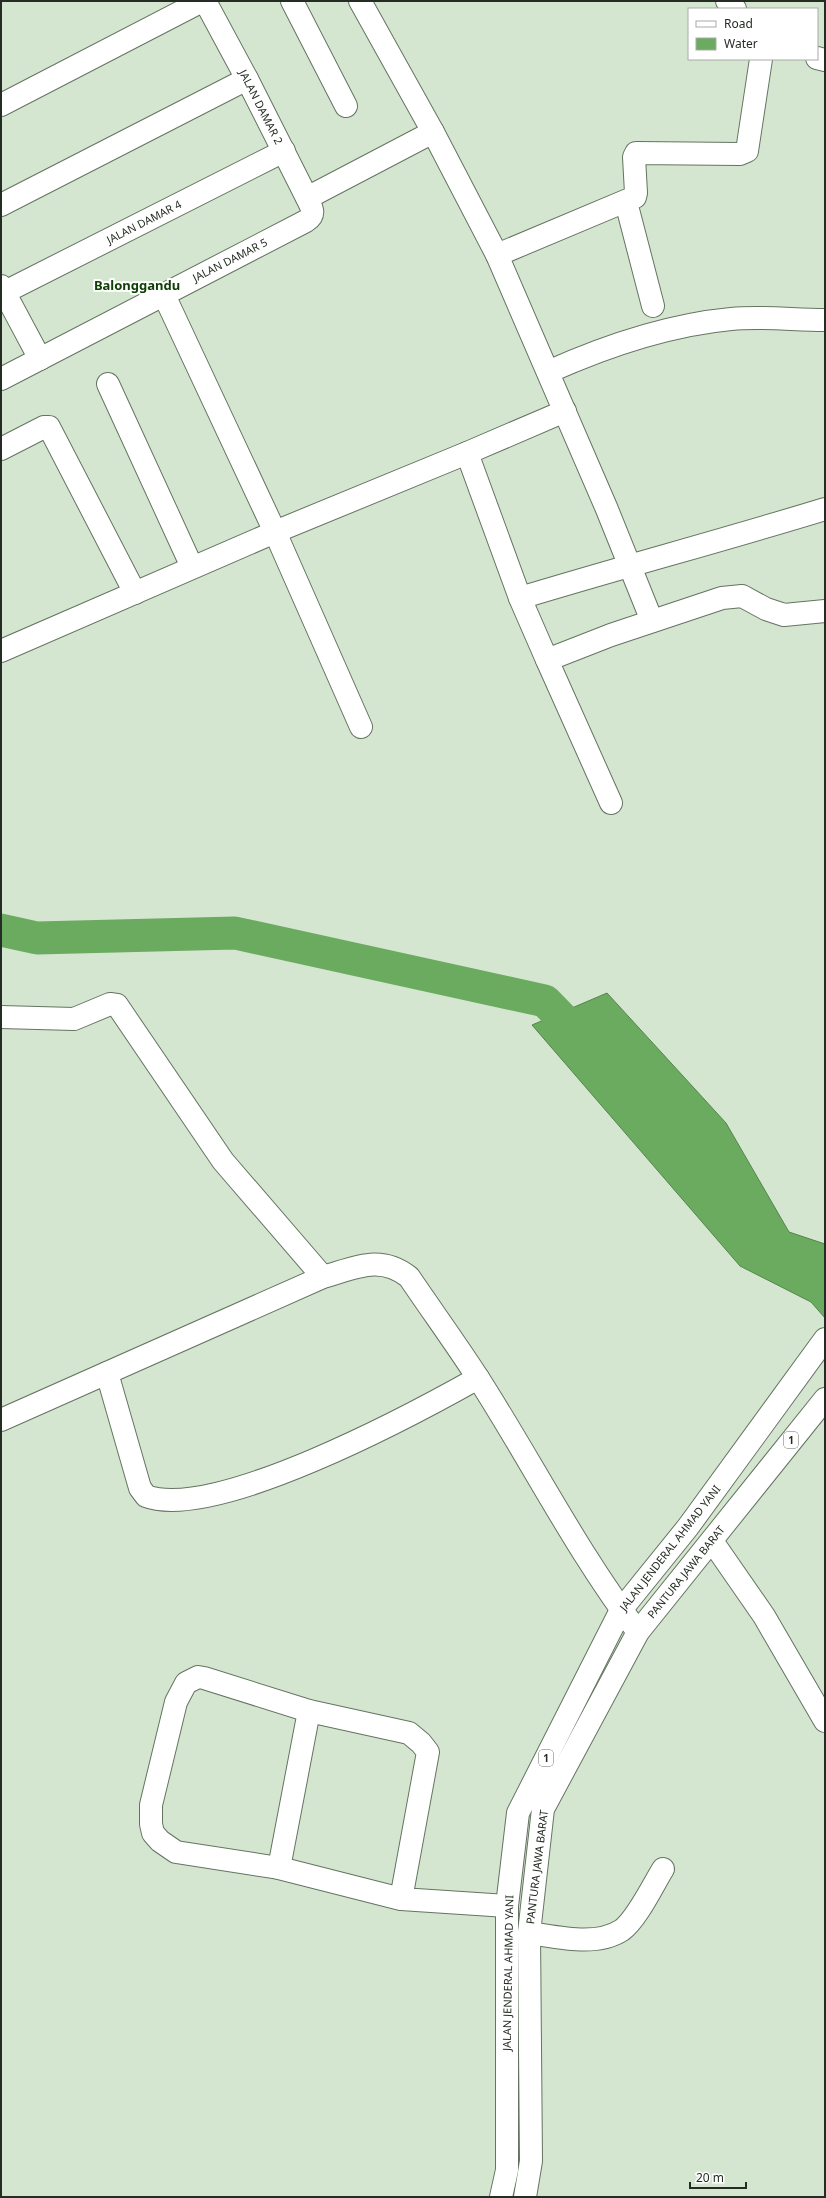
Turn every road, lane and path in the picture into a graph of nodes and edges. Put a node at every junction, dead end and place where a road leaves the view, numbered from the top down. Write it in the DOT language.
graph roads {
  1 [pos="292,1"];
  2 [pos="360,1"];
  3 [pos="200,2"];
  4 [pos="761,60"];
  5 [pos="247,78"];
  6 [pos="1,105"];
  7 [pos="346,106"];
  8 [pos="433,132"];
  9 [pos="284,152"];
  10 [pos="626,202"];
  11 [pos="1,205"];
  12 [pos="310,206"];
  13 [pos="497,255"];
  14 [pos="2,291"];
  15 [pos="164,295"];
  16 [pos="653,306"];
  17 [pos="825,320"];
  18 [pos="40,359"];
  19 [pos="548,372"];
  20 [pos="1,379"];
  21 [pos="108,384"];
  22 [pos="565,411"];
  23 [pos="1,449"];
  24 [pos="467,454"];
  25 [pos="825,509"];
  26 [pos="275,532"];
  27 [pos="629,564"];
  28 [pos="192,567"];
  29 [pos="135,593"];
  30 [pos="520,598"];
  31 [pos="825,611"];
  32 [pos="652,621"];
  33 [pos="1,651"];
  34 [pos="547,660"];
  35 [pos="361,727"];
  36 [pos="612,803"];
  37 [pos="1,1017"];
  38 [pos="323,1277"];
  39 [pos="825,1339"];
  40 [pos="107,1373"];
  41 [pos="478,1378"];
  42 [pos="825,1399"];
  43 [pos="1,1420"];
  44 [pos="688,1527"];
  45 [pos="712,1541"];
  46 [pos="621,1610"];
  47 [pos="638,1632"];
  48 [pos="309,1711"];
  49 [pos="825,1720"];
  50 [pos="279,1868"];
  51 [pos="663,1869"];
  52 [pos="401,1899"];
  53 [pos="508,1906"];
  54 [pos="529,1933"];
  55 [pos="501,2197"];
  56 [pos="524,2197"];
  1 -- 7 [label="main road"];
  2 -- 8 [label="main road"];
  3 -- 5 [label="main road, JALAN DAMAR 2"];
  3 -- 6 [label="main road"];
  4 -- 10 [label="main road"];
  5 -- 9 [label="main road, JALAN DAMAR 2"];
  5 -- 11 [label="main road"];
  8 -- 12 [label="main road, JALAN DAMAR 5"];
  8 -- 13 [label="main road"];
  9 -- 12 [label="main road, JALAN DAMAR 2"];
  9 -- 14 [label="main road, JALAN DAMAR 4"];
  10 -- 13 [label="main road"];
  10 -- 16 [label="main road"];
  12 -- 15 [label="main road, JALAN DAMAR 5"];
  13 -- 19 [label="main road"];
  14 -- 18 [label="main road"];
  15 -- 18 [label="main road, JALAN DAMAR 5"];
  15 -- 26 [label="main road"];
  17 -- 19 [label="main road"];
  18 -- 20 [label="main road, JALAN DAMAR 5"];
  19 -- 22 [label="main road"];
  21 -- 28 [label="main road"];
  22 -- 24 [label="main road"];
  22 -- 27 [label="main road"];
  23 -- 29 [label="main road"];
  24 -- 26 [label="main road"];
  24 -- 30 [label="main road"];
  25 -- 27 [label="main road"];
  26 -- 28 [label="main road"];
  26 -- 35 [label="main road"];
  27 -- 30 [label="main road"];
  27 -- 32 [label="main road"];
  28 -- 29 [label="main road"];
  29 -- 33 [label="main road"];
  30 -- 34 [label="main road"];
  31 -- 32 [label="main road"];
  32 -- 34 [label="main road"];
  34 -- 36 [label="main road"];
  37 -- 38 [label="main road"];
  38 -- 40 [label="main road"];
  38 -- 41 [label="main road"];
  39 -- 44 [label="main road, JALAN JENDERAL AHMAD YANI / 1"];
  40 -- 41 [label="main road"];
  40 -- 43 [label="main road"];
  41 -- 46 [label="main road"];
  42 -- 45 [label="main road, PANTURA JAWA BARAT / 1"];
  44 -- 45 [label="main road"];
  44 -- 46 [label="main road, JALAN JENDERAL AHMAD YANI / 1"];
  45 -- 47 [label="main road, PANTURA JAWA BARAT / 1"];
  45 -- 49 [label="main road"];
  46 -- 47 [label="main road"];
  46 -- 53 [label="main road, JALAN JENDERAL AHMAD YANI / 1"];
  47 -- 54 [label="main road, PANTURA JAWA BARAT / 1"];
  48 -- 50 [label="main road"];
  48 -- 50 [label="main road"];
  48 -- 52 [label="main road"];
  50 -- 52 [label="main road"];
  51 -- 54 [label="main road"];
  52 -- 53 [label="main road"];
  53 -- 55 [label="main road, JALAN JENDERAL AHMAD YANI / 1"];
  54 -- 56 [label="main road, PANTURA JAWA BARAT / 1"];
}
